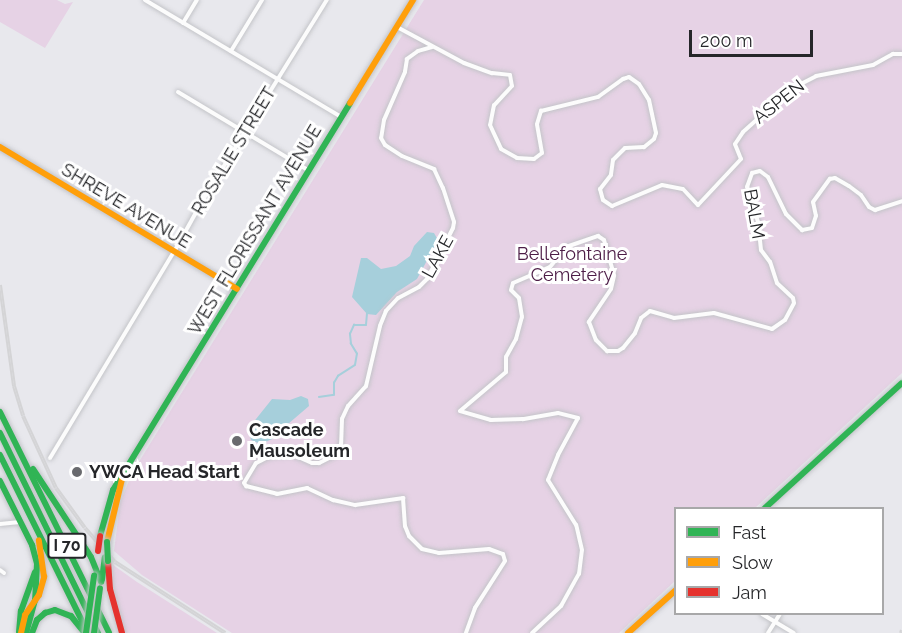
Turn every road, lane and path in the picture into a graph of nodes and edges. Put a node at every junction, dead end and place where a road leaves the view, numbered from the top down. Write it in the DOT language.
graph roads {
  1 [pos="145,0"];
  2 [pos="197,0"];
  3 [pos="262,0"];
  4 [pos="327,0"];
  5 [pos="413,0"];
  6 [pos="183,23"];
  7 [pos="397,27"];
  8 [pos="432,47"];
  9 [pos="231,51"];
  10 [pos="901,53"];
  11 [pos="278,80"];
  12 [pos="178,92"];
  13 [pos="341,117"];
  14 [pos="245,132"];
  15 [pos="0,147"];
  16 [pos="308,170"];
  17 [pos="902,201"];
  18 [pos="174,252"];
  19 [pos="237,289"];
  20 [pos="902,382"];
  21 [pos="0,412"];
  22 [pos="0,433"];
  23 [pos="0,455"];
  24 [pos="50,458"];
  25 [pos="24,459"];
  26 [pos="123,475"];
  27 [pos="0,481"];
  28 [pos="766,507"];
  29 [pos="21,522"];
  30 [pos="0,524"];
  31 [pos="35,526"];
  32 [pos="107,559"];
  33 [pos="37,564"];
  34 [pos="96,566"];
  35 [pos="101,585"];
  36 [pos="674,591"];
  37 [pos="35,600"];
  38 [pos="764,615"];
  39 [pos="779,615"];
  40 [pos="775,622"];
  41 [pos="20,633"];
  42 [pos="26,633"];
  43 [pos="32,633"];
  44 [pos="86,633"];
  45 [pos="96,633"];
  46 [pos="109,633"];
  47 [pos="122,633"];
  48 [pos="466,633"];
  49 [pos="532,633"];
  50 [pos="628,633"];
  51 [pos="768,633"];
  52 [pos="794,633"];
  1 -- 6 [label="street"];
  2 -- 6 [label="street"];
  3 -- 9 [label="street"];
  4 -- 11 [label="street, ROSALIE STREET"];
  5 -- 7 [label="main road, WEST FLORISSANT AVENUE"];
  6 -- 9 [label="street"];
  7 -- 8 [label="street"];
  7 -- 13 [label="main road, WEST FLORISSANT AVENUE"];
  8 -- 10 [label="street, ASPEN"];
  8 -- 48 [label="street, LAKE"];
  9 -- 11 [label="street"];
  11 -- 13 [label="street"];
  11 -- 14 [label="street, ROSALIE STREET"];
  12 -- 14 [label="street"];
  13 -- 16 [label="main road, WEST FLORISSANT AVENUE"];
  14 -- 16 [label="street"];
  14 -- 18 [label="street, ROSALIE STREET"];
  15 -- 18 [label="main road, SHREVE AVENUE"];
  16 -- 19 [label="main road, WEST FLORISSANT AVENUE"];
  17 -- 49 [label="street, BALM"];
  18 -- 19 [label="main road, SHREVE AVENUE"];
  18 -- 24 [label="street, ROSALIE STREET"];
  19 -- 26 [label="main road, WEST FLORISSANT AVENUE"];
  20 -- 28 [label="main road"];
  21 -- 25 [label="main road, I 70"];
  22 -- 45 [label="main road"];
  23 -- 31 [label="main road, I 70"];
  25 -- 34 [label="main road"];
  25 -- 46 [label="main road, I 70"];
  26 -- 32 [label="main road, WEST FLORISSANT AVENUE, bridge"];
  26 -- 34 [label="main road, WEST FLORISSANT AVENUE, bridge"];
  27 -- 29 [label="main road"];
  29 -- 30 [label="street"];
  29 -- 33 [label="main road"];
  31 -- 37 [label="main road"];
  31 -- 44 [label="main road, I 70"];
  32 -- 35 [label="main road"];
  32 -- 47 [label="main road"];
  33 -- 37 [label="main road"];
  33 -- 41 [label="main road"];
  34 -- 35 [label="main road"];
  34 -- 44 [label="main road, WEST FLORISSANT AVENUE, bridge"];
  35 -- 45 [label="main road, bridge"];
  36 -- 50 [label="main road"];
  37 -- 41 [label="main road"];
  37 -- 42 [label="main road"];
  38 -- 40 [label="street"];
  39 -- 40 [label="street"];
  40 -- 51 [label="street"];
  40 -- 52 [label="street"];
  43 -- 44 [label="main road"];
}
